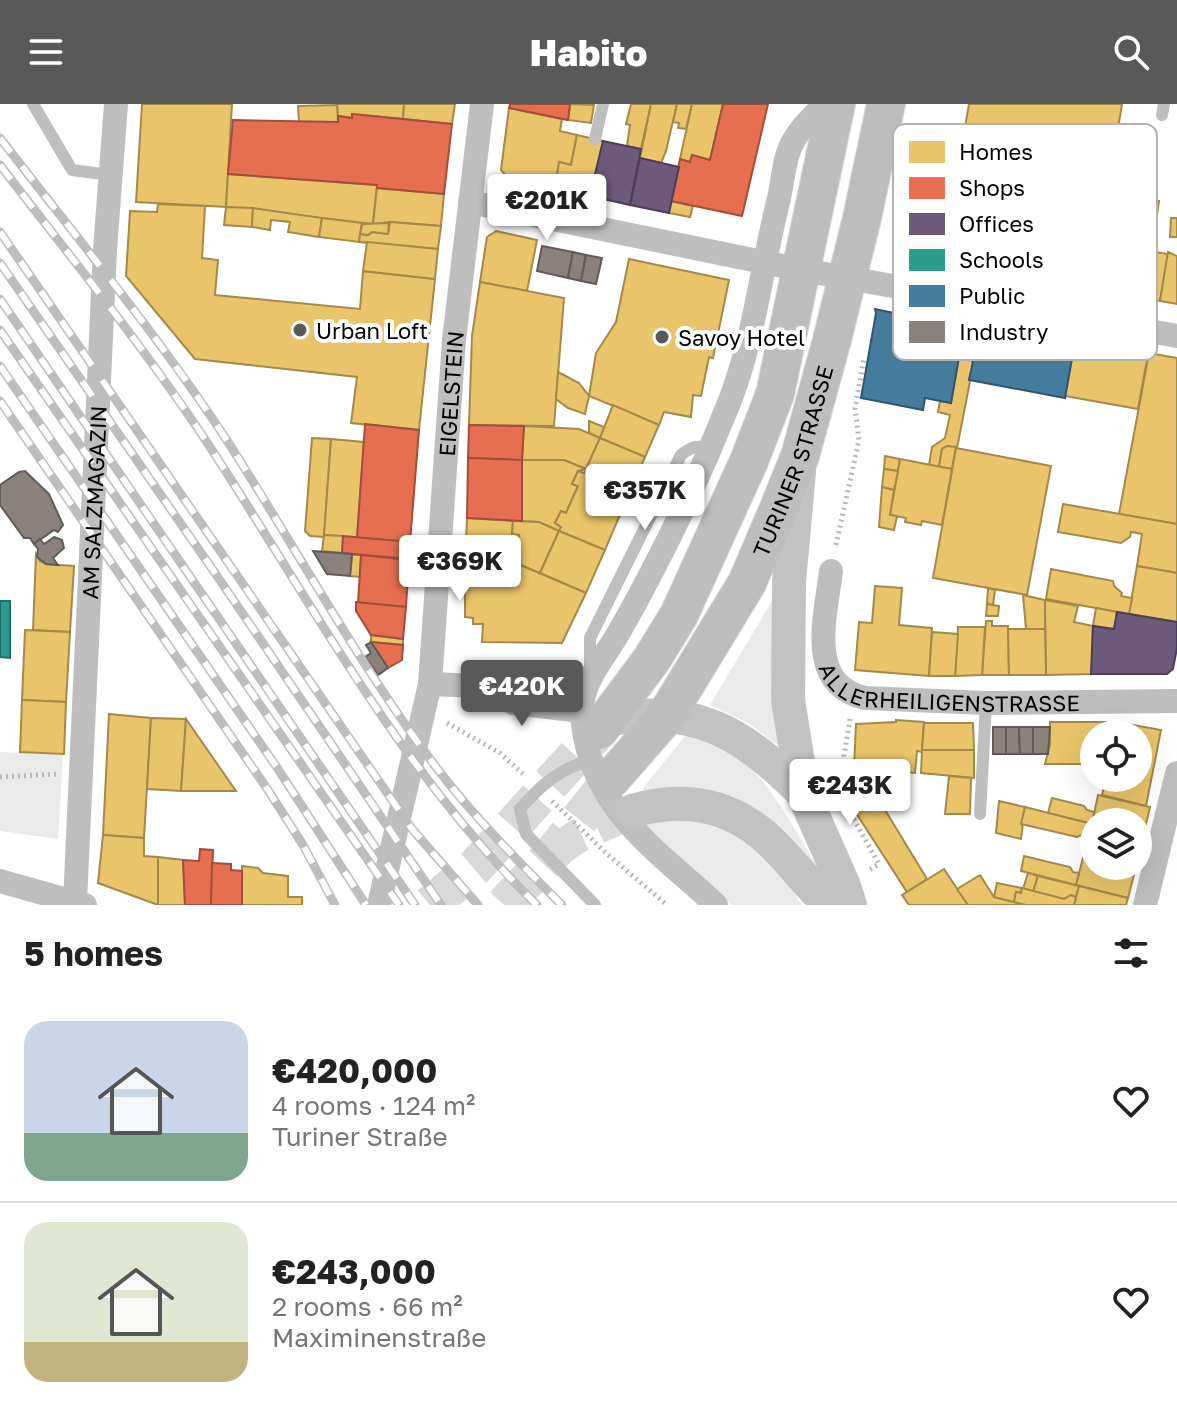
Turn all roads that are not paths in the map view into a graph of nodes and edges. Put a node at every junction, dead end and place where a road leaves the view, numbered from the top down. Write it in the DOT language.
graph roads {
  1 [pos="33,104"];
  2 [pos="116,104"];
  3 [pos="482,104"];
  4 [pos="603,104"];
  5 [pos="826,104"];
  6 [pos="836,104"];
  7 [pos="886,104"];
  8 [pos="595,139"];
  9 [pos="110,175"];
  10 [pos="582,194"];
  11 [pos="470,202"];
  12 [pos="576,223"];
  13 [pos="763,262"];
  14 [pos="802,270"];
  15 [pos="846,278"];
  16 [pos="893,286"];
  17 [pos="1157,332"];
  18 [pos="1177,336"];
  19 [pos="710,449"];
  20 [pos="800,456"];
  21 [pos="670,480"];
  22 [pos="695,482"];
  23 [pos="831,571"];
  24 [pos="590,679"];
  25 [pos="430,684"];
  26 [pos="482,686"];
  27 [pos="1177,701"];
  28 [pos="986,703"];
  29 [pos="666,716"];
  30 [pos="598,740"];
  31 [pos="1177,773"];
  32 [pos="803,793"];
  33 [pos="632,811"];
  34 [pos="980,814"];
  35 [pos="0,881"];
  36 [pos="80,904"];
  37 [pos="379,905"];
  38 [pos="595,905"];
  39 [pos="716,905"];
  40 [pos="830,905"];
  41 [pos="850,905"];
  42 [pos="1145,905"];
  1 -- 9 [label="lane"];
  2 -- 9 [label="street, AM SALZMAGAZIN"];
  3 -- 11 [label="street, EIGELSTEIN"];
  4 -- 8 [label="lane"];
  5 -- 13 [label="street"];
  6 -- 14 [label="main road, TURINER STRASSE"];
  7 -- 15 [label="main road, TURINER STRASSE"];
  9 -- 36 [label="street, AM SALZMAGAZIN"];
  10 -- 12 [label="lane"];
  11 -- 12 [label="street"];
  11 -- 25 [label="street, EIGELSTEIN"];
  12 -- 13 [label="street"];
  13 -- 14 [label="street"];
  13 -- 19 [label="street"];
  14 -- 15 [label="street"];
  14 -- 30 [label="main road, TURINER STRASSE"];
  15 -- 16 [label="street"];
  15 -- 20 [label="main road, TURINER STRASSE"];
  17 -- 18 [label="street"];
  19 -- 21 [label="lane"];
  19 -- 22 [label="street"];
  20 -- 29 [label="main road, TURINER STRASSE"];
  20 -- 32 [label="main road"];
  21 -- 22 [label="lane"];
  21 -- 24 [label="lane"];
  22 -- 24 [label="street"];
  23 -- 28 [label="street, ALLERHEILIGENSTRASSE"];
  24 -- 26 [label="street"];
  24 -- 30 [label="street"];
  25 -- 26 [label="street"];
  25 -- 37 [label="street, EIGELSTEIN"];
  26 -- 30 [label="street"];
  27 -- 28 [label="street, ALLERHEILIGENSTRASSE"];
  28 -- 34 [label="lane"];
  29 -- 30 [label="main road, TURINER STRASSE"];
  29 -- 30 [label="main road"];
  29 -- 32 [label="main road"];
  30 -- 38 [label="lane"];
  30 -- 39 [label="street"];
  31 -- 42 [label="street"];
  32 -- 41 [label="main road"];
  33 -- 40 [label="main road"];
  35 -- 36 [label="street"];
}
